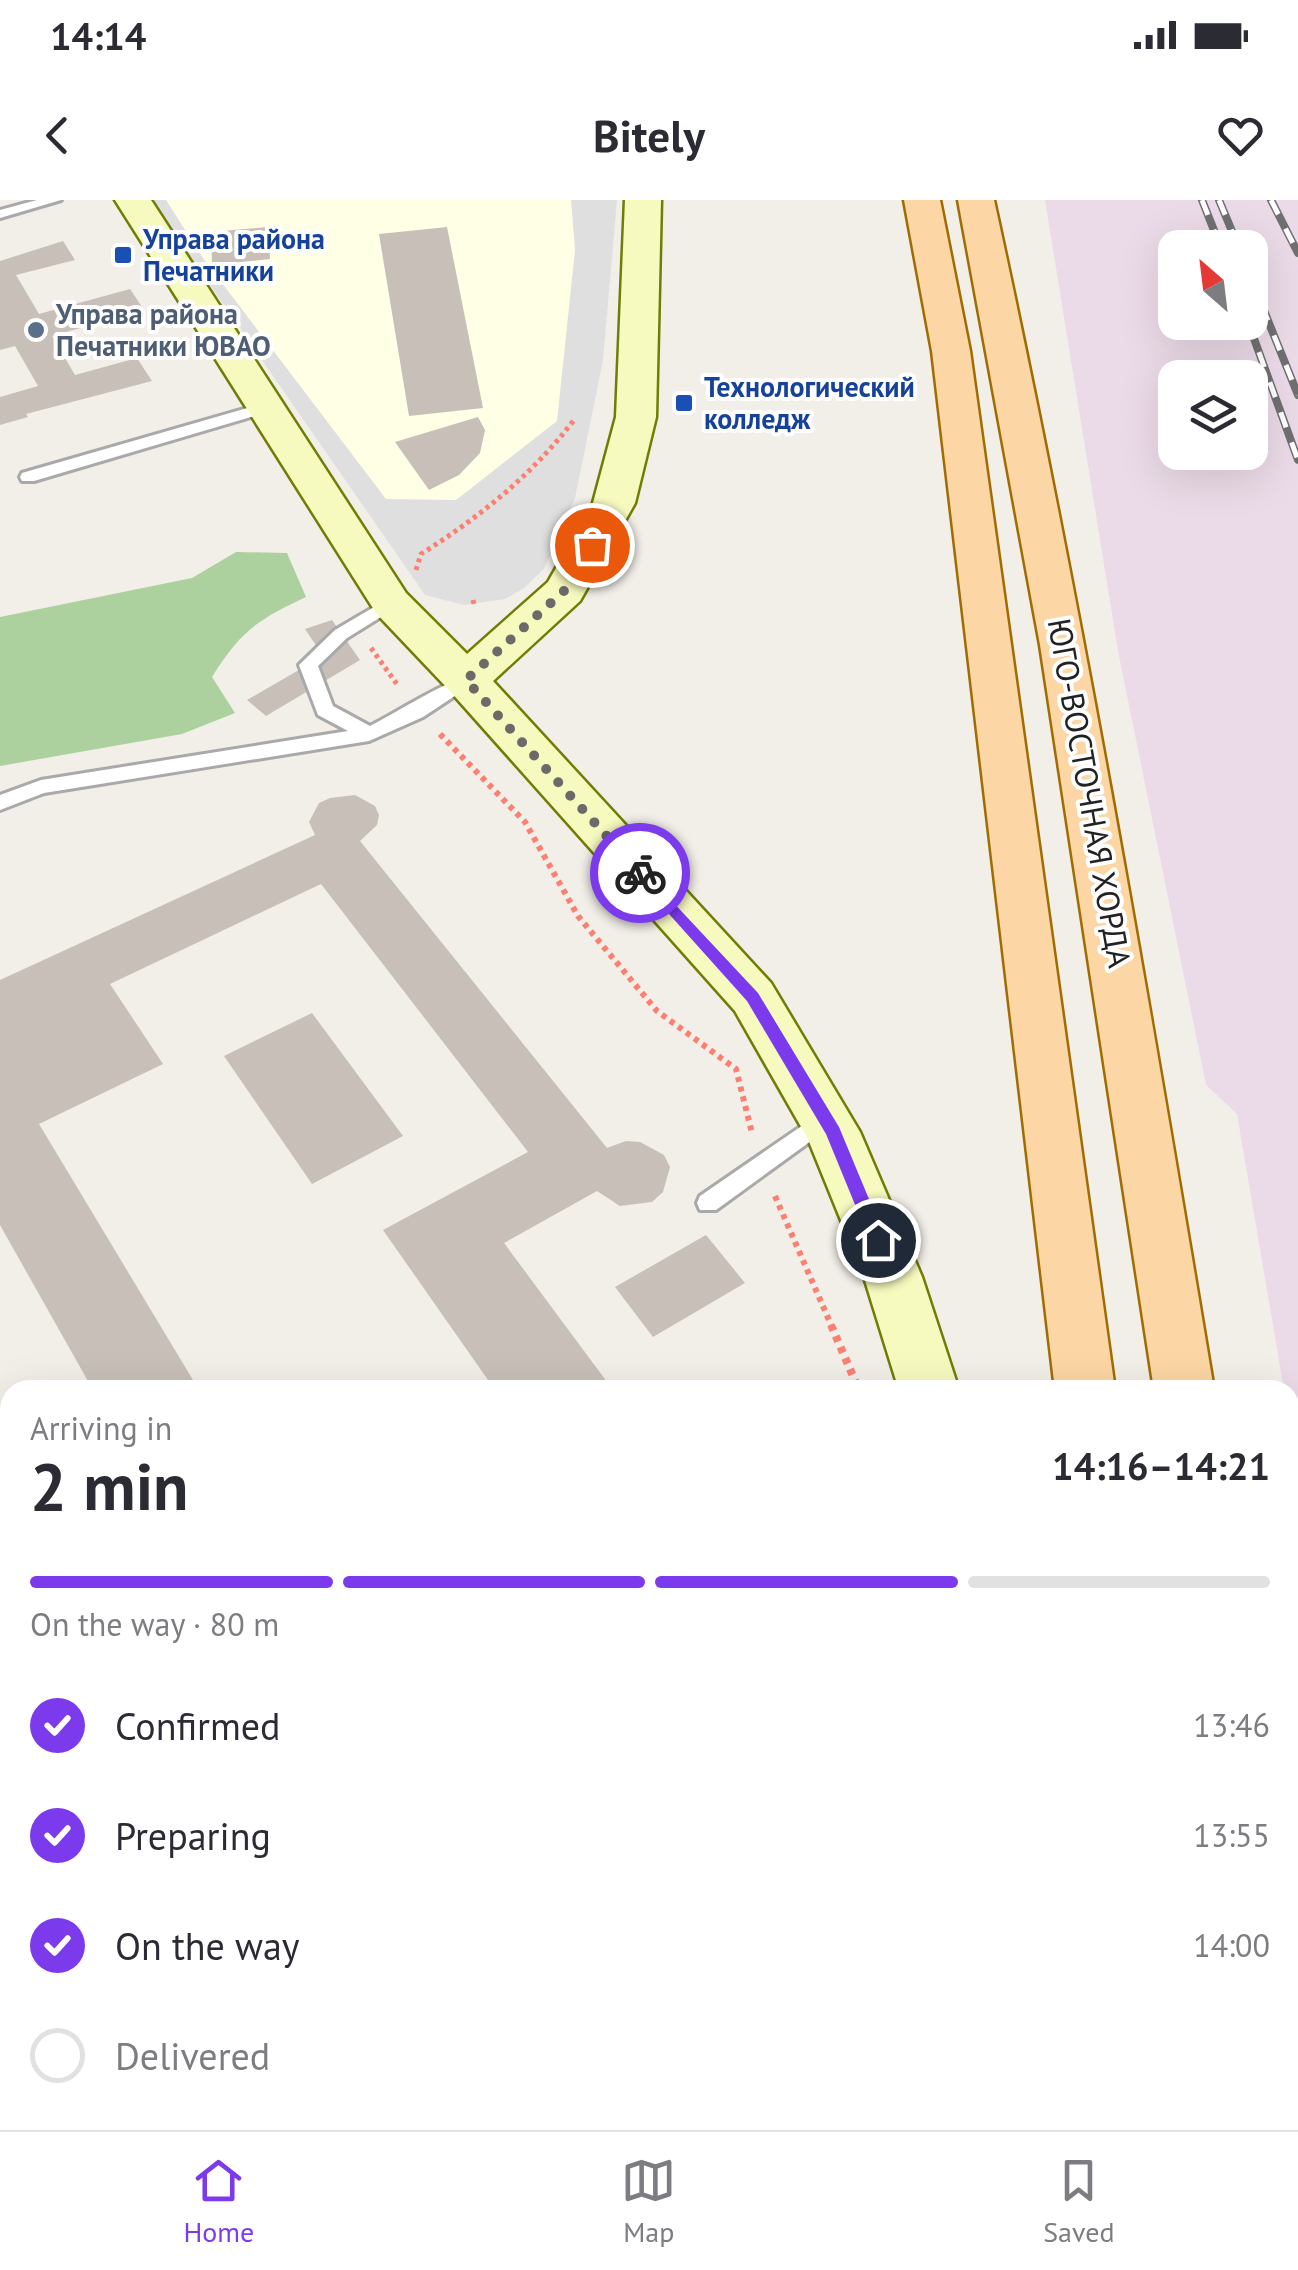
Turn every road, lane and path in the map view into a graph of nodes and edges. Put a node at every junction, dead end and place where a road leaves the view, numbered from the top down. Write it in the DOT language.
graph roads {
  1 [pos="54,200"];
  2 [pos="134,200"];
  3 [pos="643,200"];
  4 [pos="922,200"];
  5 [pos="976,200"];
  6 [pos="0,214"];
  7 [pos="265,408"];
  8 [pos="574,420"];
  9 [pos="28,478"];
  10 [pos="403,587"];
  11 [pos="466,680"];
  12 [pos="368,734"];
  13 [pos="456,749"];
  14 [pos="0,803"];
  15 [pos="825,1119"];
  16 [pos="761,1164"];
  17 [pos="708,1202"];
  18 [pos="855,1380"];
  19 [pos="926,1380"];
  20 [pos="1084,1380"];
  21 [pos="1182,1380"];
  1 -- 6 [label="lane"];
  2 -- 7 [label="main road"];
  3 -- 11 [label="main road"];
  4 -- 20 [label="main road"];
  5 -- 21 [label="main road, ЮГО-ВОСТОЧНАЯ ХОРДА"];
  7 -- 9 [label="lane"];
  7 -- 10 [label="main road"];
  8 -- 10 [label="path"];
  10 -- 11 [label="main road"];
  10 -- 12 [label="lane"];
  11 -- 12 [label="lane"];
  11 -- 15 [label="main road"];
  12 -- 14 [label="lane"];
  13 -- 16 [label="path"];
  15 -- 16 [label="lane"];
  15 -- 19 [label="main road"];
  16 -- 17 [label="lane"];
  16 -- 18 [label="path"];
}
